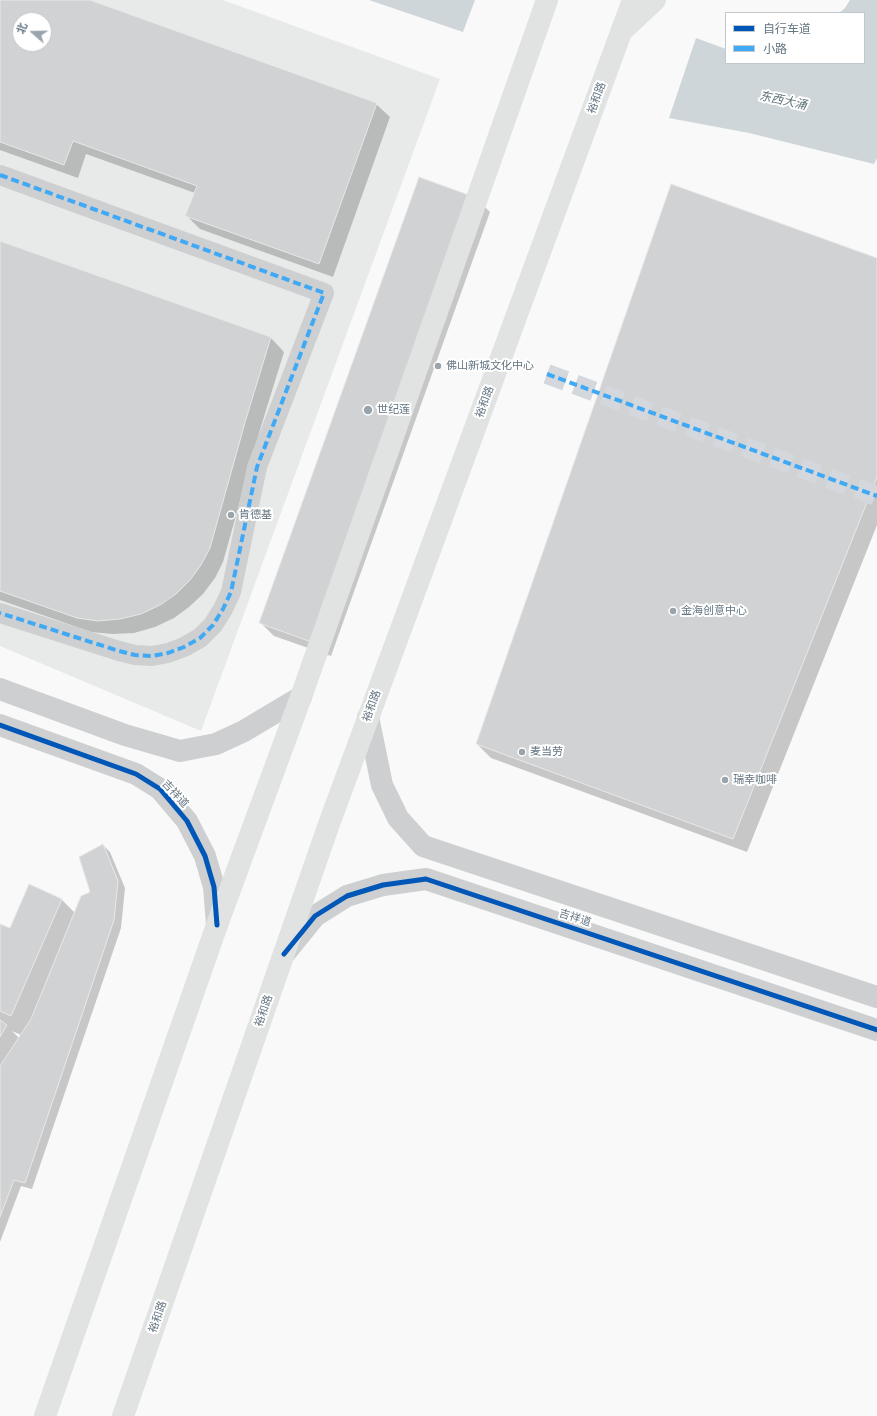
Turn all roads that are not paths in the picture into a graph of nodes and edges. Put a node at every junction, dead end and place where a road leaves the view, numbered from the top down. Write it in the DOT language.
graph roads {
  1 [pos="633,0"];
  2 [pos="655,0"];
  3 [pos="547,1"];
  4 [pos="622,31"];
  5 [pos="0,175"];
  6 [pos="0,613"];
  7 [pos="0,689"];
  8 [pos="300,697"];
  9 [pos="368,717"];
  10 [pos="0,725"];
  11 [pos="217,926"];
  12 [pos="284,954"];
  13 [pos="877,997"];
  14 [pos="877,1030"];
  15 [pos="45,1416"];
  16 [pos="123,1416"];
  1 -- 4 [label="main road, 裕和路"];
  2 -- 4 [label="main road"];
  3 -- 8 [label="main road"];
  4 -- 9 [label="main road, 裕和路"];
  5 -- 6 [label="street"];
  7 -- 8 [label="street"];
  8 -- 11 [label="main road"];
  9 -- 12 [label="main road, 裕和路"];
  9 -- 13 [label="street, 吉祥道"];
  10 -- 11 [label="street, 吉祥道"];
  11 -- 15 [label="main road"];
  12 -- 14 [label="street, 吉祥道"];
  12 -- 16 [label="main road, 裕和路"];
}
